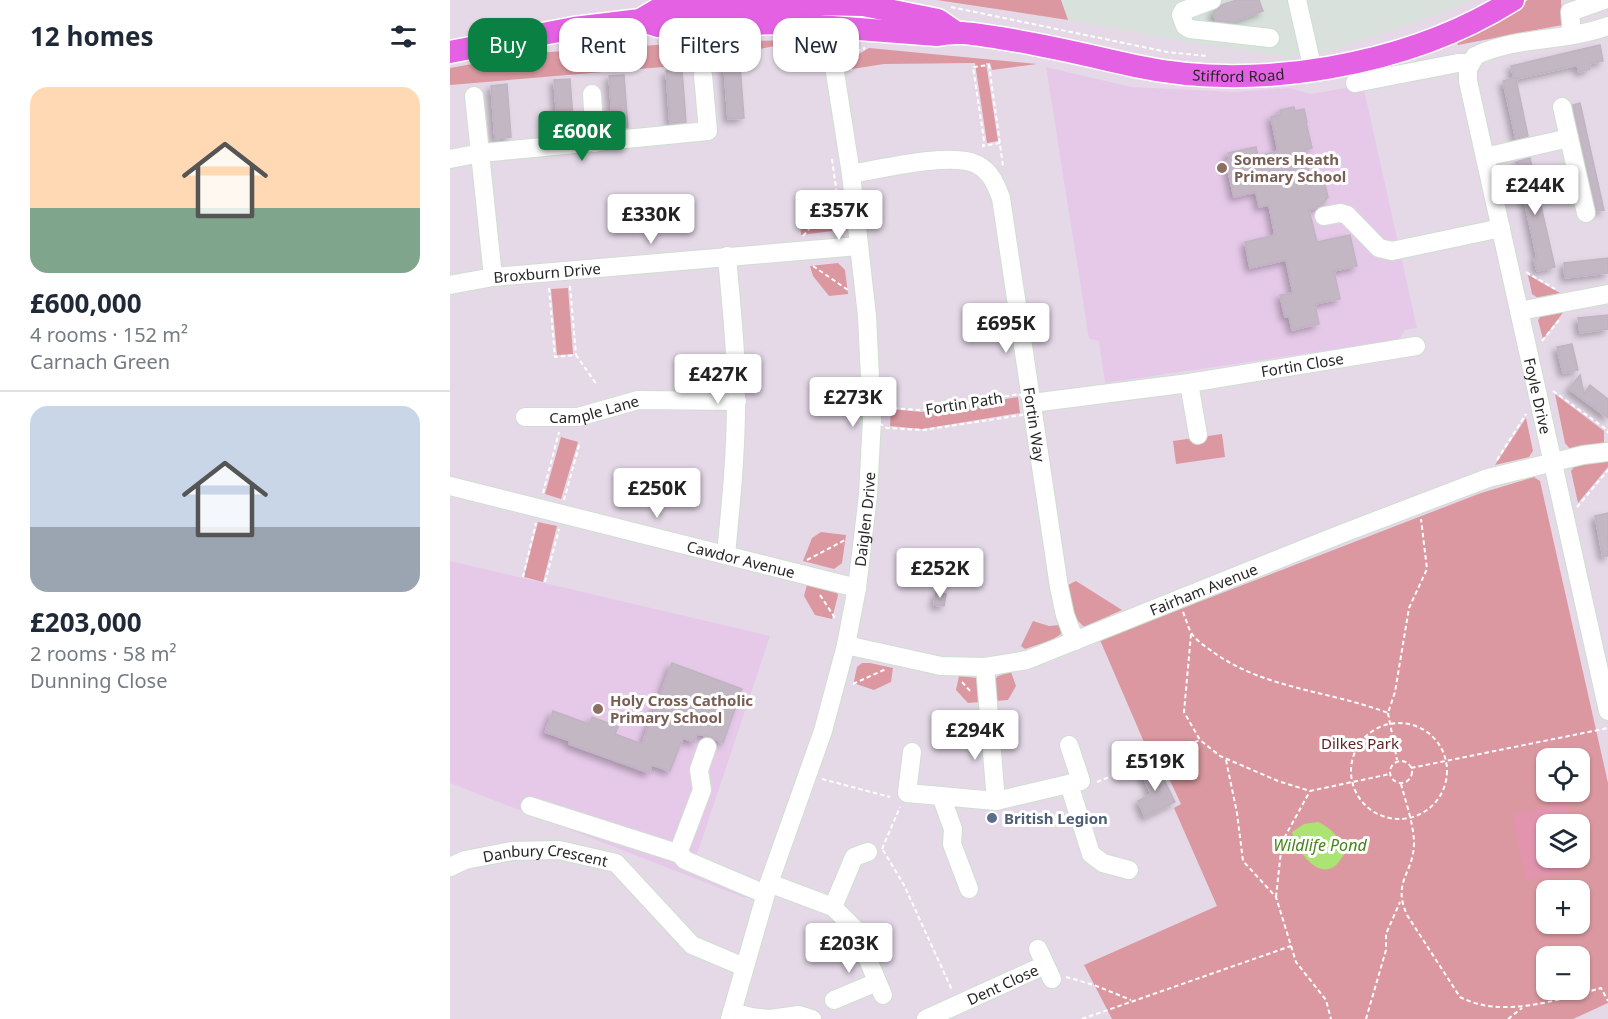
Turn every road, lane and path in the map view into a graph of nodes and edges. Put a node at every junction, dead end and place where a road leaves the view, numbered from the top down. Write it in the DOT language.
graph roads {
  1 [pos="1212,0"];
  2 [pos="1297,0"];
  3 [pos="1513,0"];
  4 [pos="1604,0"];
  5 [pos="830,4"];
  6 [pos="951,7"];
  7 [pos="643,18"];
  8 [pos="829,18"];
  9 [pos="647,22"];
  10 [pos="773,23"];
  11 [pos="1608,26"];
  12 [pos="859,29"];
  13 [pos="559,31"];
  14 [pos="954,31"];
  15 [pos="1572,34"];
  16 [pos="1270,38"];
  17 [pos="872,46"];
  18 [pos="859,51"];
  19 [pos="450,52"];
  20 [pos="1209,56"];
  21 [pos="1471,63"];
  22 [pos="1313,70"];
  23 [pos="836,72"];
  24 [pos="703,75"];
  25 [pos="1355,83"];
  26 [pos="592,94"];
  27 [pos="474,96"];
  28 [pos="1562,107"];
  29 [pos="1569,138"];
  30 [pos="595,143"];
  31 [pos="1000,143"];
  32 [pos="481,153"];
  33 [pos="1485,157"];
  34 [pos="450,159"];
  35 [pos="851,174"];
  36 [pos="994,181"];
  37 [pos="837,197"];
  38 [pos="1586,213"];
  39 [pos="1324,216"];
  40 [pos="1501,228"];
  41 [pos="803,236"];
  42 [pos="858,246"];
  43 [pos="727,256"];
  44 [pos="809,263"];
  45 [pos="1524,270"];
  46 [pos="493,277"];
  47 [pos="570,282"];
  48 [pos="549,284"];
  49 [pos="450,285"];
  50 [pos="850,292"];
  51 [pos="1564,294"];
  52 [pos="1608,294"];
  53 [pos="1519,311"];
  54 [pos="1562,316"];
  55 [pos="1541,344"];
  56 [pos="1416,346"];
  57 [pos="576,355"];
  58 [pos="1189,383"];
  59 [pos="597,385"];
  60 [pos="1551,389"];
  61 [pos="736,401"];
  62 [pos="1032,403"];
  63 [pos="1528,412"];
  64 [pos="525,417"];
  65 [pos="561,417"];
  66 [pos="872,419"];
  67 [pos="1608,433"];
  68 [pos="1198,435"];
  69 [pos="579,442"];
  70 [pos="1608,452"];
  71 [pos="1497,460"];
  72 [pos="1553,461"];
  73 [pos="1608,470"];
  74 [pos="450,486"];
  75 [pos="541,498"];
  76 [pos="564,502"];
  77 [pos="1415,505"];
  78 [pos="1577,508"];
  79 [pos="538,515"];
  80 [pos="561,520"];
  81 [pos="848,538"];
  82 [pos="726,554"];
  83 [pos="803,568"];
  84 [pos="523,577"];
  85 [pos="545,582"];
  86 [pos="856,588"];
  87 [pos="1178,599"];
  88 [pos="837,620"];
  89 [pos="1191,633"];
  90 [pos="1075,641"];
  91 [pos="846,645"];
  92 [pos="1603,664"];
  93 [pos="985,667"];
  94 [pos="888,669"];
  95 [pos="962,681"];
  96 [pos="850,685"];
  97 [pos="974,695"];
  98 [pos="1608,711"];
  99 [pos="1388,713"];
  100 [pos="1390,724"];
  101 [pos="1608,728"];
  102 [pos="1200,740"];
  103 [pos="1070,745"];
  104 [pos="707,747"];
  105 [pos="912,753"];
  106 [pos="1227,760"];
  107 [pos="1446,761"];
  108 [pos="1398,762"];
  109 [pos="1411,768"];
  110 [pos="1390,774"];
  111 [pos="822,779"];
  112 [pos="1352,781"];
  113 [pos="1401,784"];
  114 [pos="1070,788"];
  115 [pos="1310,791"];
  116 [pos="941,796"];
  117 [pos="890,797"];
  118 [pos="996,801"];
  119 [pos="901,805"];
  120 [pos="530,806"];
  121 [pos="1409,818"];
  122 [pos="875,850"];
  123 [pos="680,854"];
  124 [pos="450,867"];
  125 [pos="1129,870"];
  126 [pos="767,888"];
  127 [pos="969,889"];
  128 [pos="1276,897"];
  129 [pos="1401,901"];
  130 [pos="833,907"];
  131 [pos="1291,946"];
  132 [pos="1046,966"];
  133 [pos="744,967"];
  134 [pos="834,1000"];
  135 [pos="1133,1001"];
  136 [pos="1608,1001"];
  137 [pos="960,1004"];
  138 [pos="1524,1006"];
  139 [pos="731,1015"];
  140 [pos="769,1019"];
  141 [pos="812,1019"];
  142 [pos="926,1019"];
  143 [pos="1082,1019"];
  144 [pos="1331,1019"];
  145 [pos="1366,1019"];
  146 [pos="1508,1019"];
  1 -- 16 [label="street"];
  2 -- 22 [label="street"];
  3 -- 22 [label="main road, Stifford Road"];
  4 -- 15 [label="street"];
  5 -- 7 [label="main road, Stifford Road"];
  5 -- 8 [label="street, Daiglen Drive"];
  5 -- 14 [label="main road, Stifford Road"];
  6 -- 20 [label="path"];
  9 -- 10 [label="main road, Stifford Road"];
  11 -- 15 [label="street"];
  12 -- 14 [label="main road, Stifford Road"];
  13 -- 19 [label="main road, Stifford Road"];
  14 -- 22 [label="main road, Stifford Road"];
  15 -- 21 [label="street"];
  17 -- 18 [label="path"];
  21 -- 25 [label="street"];
  21 -- 33 [label="street, Foyle Drive"];
  23 -- 35 [label="street, Daiglen Drive"];
  24 -- 30 [label="street"];
  26 -- 30 [label="street"];
  27 -- 32 [label="street"];
  28 -- 29 [label="street"];
  29 -- 33 [label="street"];
  29 -- 38 [label="street"];
  30 -- 32 [label="street"];
  31 -- 31 [label="path"];
  31 -- 36 [label="path"];
  32 -- 34 [label="street"];
  32 -- 46 [label="street"];
  33 -- 40 [label="street, Foyle Drive"];
  35 -- 36 [label="street"];
  35 -- 42 [label="street, Daiglen Drive"];
  36 -- 62 [label="street, Fortin Way"];
  37 -- 41 [label="path"];
  39 -- 40 [label="street"];
  40 -- 53 [label="street, Foyle Drive"];
  42 -- 43 [label="street, Broxburn Drive"];
  42 -- 66 [label="street, Daiglen Drive"];
  43 -- 46 [label="street, Broxburn Drive"];
  43 -- 61 [label="street"];
  44 -- 50 [label="path"];
  45 -- 51 [label="path"];
  46 -- 49 [label="street, Broxburn Drive"];
  47 -- 57 [label="path"];
  48 -- 57 [label="path"];
  52 -- 53 [label="street"];
  53 -- 72 [label="street, Foyle Drive"];
  54 -- 55 [label="path"];
  56 -- 58 [label="street, Fortin Close"];
  57 -- 59 [label="path"];
  58 -- 62 [label="street, Fortin Close"];
  58 -- 68 [label="street"];
  60 -- 67 [label="path"];
  61 -- 65 [label="street, Cample Lane"];
  61 -- 82 [label="street"];
  62 -- 66 [label="path, Fortin Path"];
  62 -- 66 [label="path, Fortin Path"];
  62 -- 90 [label="street, Fortin Way"];
  63 -- 71 [label="path"];
  64 -- 65 [label="street, Cample Lane"];
  65 -- 75 [label="path"];
  66 -- 86 [label="street, Daiglen Drive"];
  69 -- 76 [label="path"];
  70 -- 72 [label="street, Fairham Avenue"];
  72 -- 77 [label="street, Fairham Avenue"];
  72 -- 92 [label="street, Foyle Drive"];
  73 -- 78 [label="path"];
  74 -- 82 [label="street, Cawdor Avenue"];
  77 -- 87 [label="street, Fairham Avenue"];
  77 -- 99 [label="path"];
  79 -- 84 [label="path"];
  80 -- 85 [label="path"];
  81 -- 83 [label="path"];
  82 -- 83 [label="street, Cawdor Avenue"];
  83 -- 86 [label="street, Cawdor Avenue"];
  83 -- 88 [label="path"];
  86 -- 91 [label="street, Daiglen Drive"];
  87 -- 89 [label="path"];
  87 -- 90 [label="street, Fairham Avenue"];
  89 -- 99 [label="path"];
  89 -- 102 [label="path"];
  90 -- 93 [label="street, Fairham Avenue"];
  91 -- 93 [label="street, Fairham Avenue"];
  91 -- 126 [label="street, Daiglen Drive"];
  92 -- 98 [label="street, Foyle Drive"];
  93 -- 118 [label="street"];
  94 -- 96 [label="path"];
  95 -- 97 [label="path"];
  99 -- 100 [label="path"];
  100 -- 107 [label="path"];
  100 -- 108 [label="path"];
  100 -- 112 [label="path"];
  101 -- 107 [label="path"];
  102 -- 106 [label="path"];
  102 -- 114 [label="path"];
  103 -- 114 [label="street"];
  104 -- 123 [label="street"];
  105 -- 116 [label="street"];
  106 -- 115 [label="path"];
  106 -- 128 [label="path"];
  107 -- 109 [label="path"];
  107 -- 121 [label="path"];
  108 -- 109 [label="path"];
  108 -- 110 [label="path"];
  109 -- 113 [label="path"];
  110 -- 112 [label="path"];
  110 -- 113 [label="path"];
  111 -- 117 [label="path"];
  112 -- 115 [label="path"];
  112 -- 121 [label="path"];
  113 -- 121 [label="path"];
  114 -- 118 [label="street"];
  114 -- 125 [label="street"];
  115 -- 128 [label="path"];
  116 -- 118 [label="street"];
  116 -- 127 [label="street"];
  119 -- 122 [label="path"];
  120 -- 123 [label="street"];
  121 -- 129 [label="path"];
  122 -- 130 [label="street"];
  122 -- 137 [label="path"];
  123 -- 126 [label="street"];
  124 -- 133 [label="street, Danbury Crescent"];
  126 -- 130 [label="street"];
  126 -- 133 [label="street, Daiglen Drive"];
  128 -- 131 [label="path"];
  129 -- 138 [label="path"];
  129 -- 145 [label="path"];
  130 -- 134 [label="street"];
  131 -- 135 [label="path"];
  131 -- 144 [label="path"];
  132 -- 135 [label="path"];
  132 -- 137 [label="street, Dent Close"];
  133 -- 139 [label="street, Daiglen Drive"];
  135 -- 143 [label="path"];
  136 -- 138 [label="path"];
  137 -- 142 [label="street, Dent Close"];
  138 -- 146 [label="path"];
  139 -- 140 [label="street"];
  140 -- 141 [label="street"];
}
